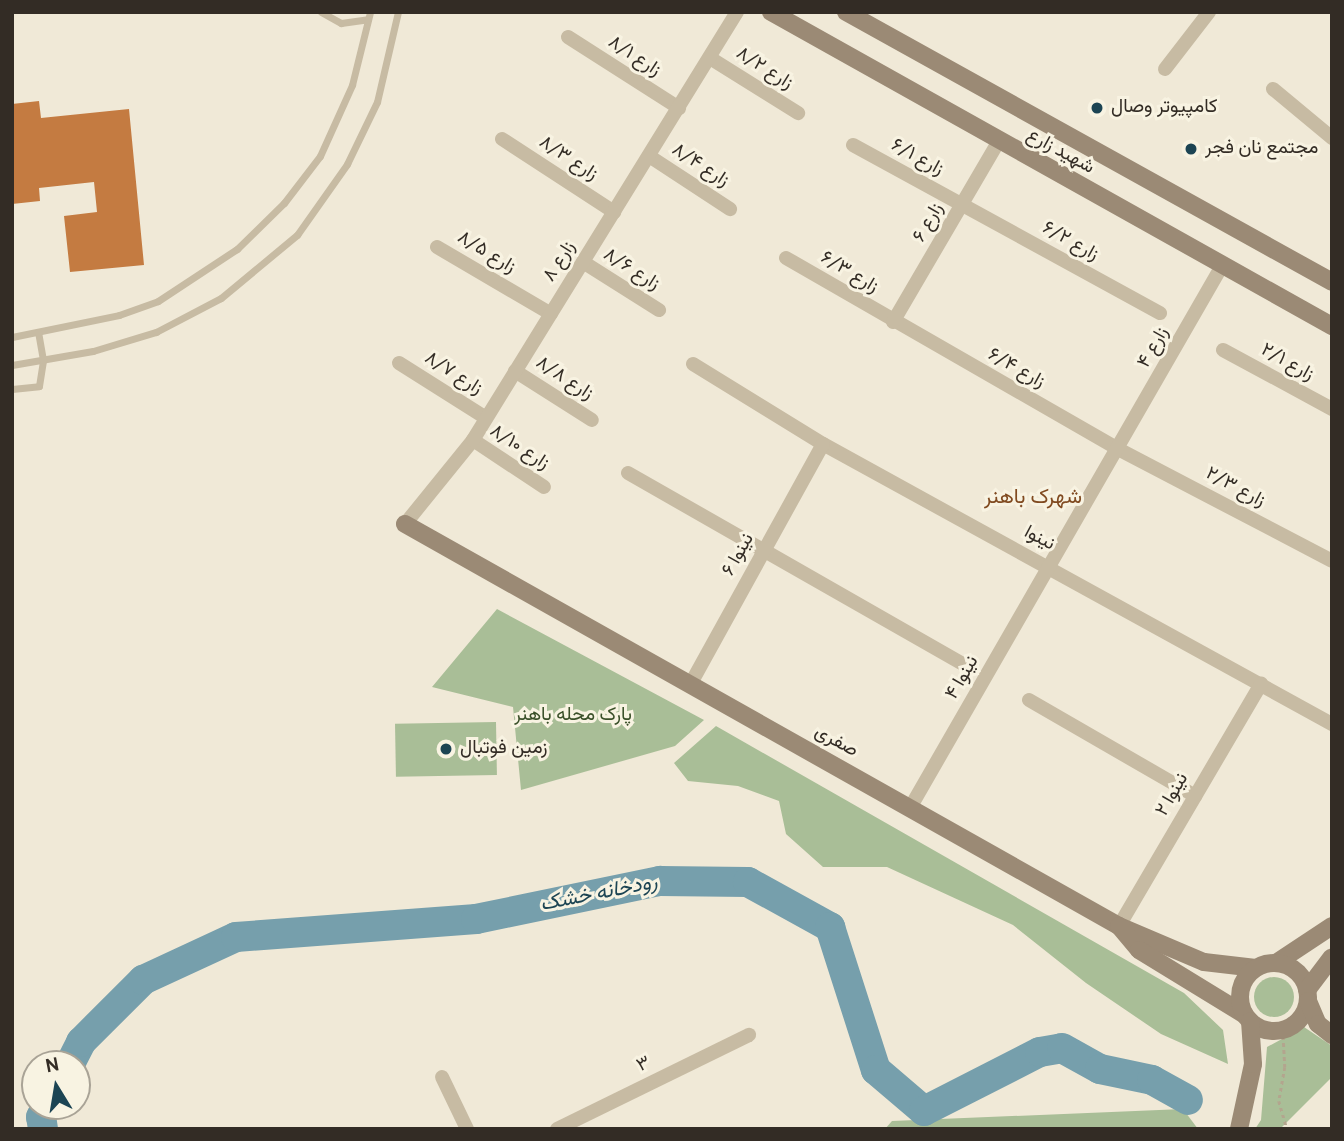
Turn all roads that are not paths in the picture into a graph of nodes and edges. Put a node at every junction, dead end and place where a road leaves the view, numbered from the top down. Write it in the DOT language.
graph roads {
  1 [pos="321,12"];
  2 [pos="398,12"];
  3 [pos="737,12"];
  4 [pos="771,12"];
  5 [pos="846,12"];
  6 [pos="1209,12"];
  7 [pos="369,16"];
  8 [pos="568,37"];
  9 [pos="710,58"];
  10 [pos="1165,69"];
  11 [pos="1273,89"];
  12 [pos="679,108"];
  13 [pos="798,113"];
  14 [pos="1332,138"];
  15 [pos="502,139"];
  16 [pos="998,142"];
  17 [pos="853,145"];
  18 [pos="649,156"];
  19 [pos="962,205"];
  20 [pos="730,209"];
  21 [pos="614,212"];
  22 [pos="437,247"];
  23 [pos="786,258"];
  24 [pos="583,262"];
  25 [pos="1223,264"];
  26 [pos="1332,282"];
  27 [pos="659,310"];
  28 [pos="1160,313"];
  29 [pos="551,314"];
  30 [pos="893,322"];
  31 [pos="1332,326"];
  32 [pos="38,332"];
  33 [pos="13,337"];
  34 [pos="1223,350"];
  35 [pos="43,359"];
  36 [pos="399,363"];
  37 [pos="693,364"];
  38 [pos="12,365"];
  39 [pos="516,371"];
  40 [pos="12,389"];
  41 [pos="1332,410"];
  42 [pos="486,418"];
  43 [pos="592,420"];
  44 [pos="472,440"];
  45 [pos="822,444"];
  46 [pos="1120,450"];
  47 [pos="628,472"];
  48 [pos="544,487"];
  49 [pos="405,524"];
  50 [pos="764,551"];
  51 [pos="1332,561"];
  52 [pos="1050,567"];
  53 [pos="961,663"];
  54 [pos="1261,684"];
  55 [pos="690,685"];
  56 [pos="1029,700"];
  57 [pos="1332,724"];
  58 [pos="1195,796"];
  59 [pos="910,808"];
  60 [pos="1119,926"];
  61 [pos="1332,926"];
  62 [pos="1332,957"];
  63 [pos="1276,963"];
  64 [pos="1256,968"];
  65 [pos="1308,996"];
  66 [pos="1248,1018"];
  67 [pos="749,1035"];
  68 [pos="1332,1035"];
  69 [pos="442,1077"];
  70 [pos="467,1129"];
  71 [pos="557,1129"];
  72 [pos="1239,1129"];
  1 -- 7 [label="lane"];
  2 -- 35 [label="lane"];
  3 -- 9 [label="street, ۸ زارع"];
  4 -- 16 [label="street, شهید زارع"];
  5 -- 26 [label="street, شهید زارع"];
  6 -- 10 [label="street"];
  7 -- 32 [label="lane"];
  8 -- 12 [label="street, ۸/۱ زارع"];
  9 -- 12 [label="street, ۸ زارع"];
  9 -- 13 [label="street, ۸/۲ زارع"];
  11 -- 14 [label="street"];
  12 -- 18 [label="street, ۸ زارع"];
  15 -- 21 [label="street, ۸/۳ زارع"];
  16 -- 19 [label="street, ۶ زارع"];
  16 -- 25 [label="street, شهید زارع"];
  17 -- 19 [label="street, ۶/۱ زارع"];
  18 -- 20 [label="street, ۸/۴ زارع"];
  18 -- 21 [label="street, ۸ زارع"];
  19 -- 28 [label="street, ۶/۲ زارع"];
  19 -- 30 [label="street, ۶ زارع"];
  21 -- 24 [label="street, ۸ زارع"];
  22 -- 29 [label="street, ۸/۵ زارع"];
  23 -- 30 [label="street, ۶/۳ زارع"];
  24 -- 27 [label="street, ۸/۶ زارع"];
  24 -- 29 [label="street, ۸ زارع"];
  25 -- 31 [label="street, شهید زارع"];
  25 -- 46 [label="street, ۴ زارع"];
  29 -- 39 [label="street, ۸ زارع"];
  30 -- 46 [label="street, ۶/۴ زارع"];
  32 -- 33 [label="lane"];
  32 -- 35 [label="lane"];
  34 -- 41 [label="street, ۲/۱ زارع"];
  35 -- 38 [label="lane"];
  35 -- 40 [label="lane"];
  36 -- 42 [label="street, ۸/۷ زارع"];
  37 -- 45 [label="street, نینوا"];
  39 -- 42 [label="street, ۸ زارع"];
  39 -- 43 [label="street, ۸/۸ زارع"];
  42 -- 44 [label="street, ۸ زارع"];
  44 -- 48 [label="street, ۸/۱۰ زارع"];
  44 -- 49 [label="street, ۸ زارع"];
  45 -- 50 [label="street, ۶ نینوا"];
  45 -- 52 [label="street, نینوا"];
  46 -- 51 [label="street, ۲/۳ زارع"];
  46 -- 52 [label="street, ۴ زارع"];
  47 -- 50 [label="street"];
  49 -- 55 [label="street, صفری"];
  50 -- 53 [label="street"];
  50 -- 55 [label="street, ۶ نینوا"];
  52 -- 54 [label="street, نینوا"];
  52 -- 59 [label="street, ۴ نینوا"];
  54 -- 57 [label="street, نینوا"];
  54 -- 58 [label="street, ۲ نینوا"];
  55 -- 59 [label="street, صفری"];
  56 -- 58 [label="street"];
  58 -- 60 [label="street, ۲ نینوا"];
  59 -- 60 [label="street, صفری"];
  60 -- 64 [label="street, صفری"];
  60 -- 66 [label="street"];
  61 -- 63 [label="street"];
  62 -- 65 [label="street"];
  63 -- 64 [label="street"];
  63 -- 65 [label="street"];
  64 -- 66 [label="street"];
  65 -- 66 [label="street"];
  65 -- 68 [label="street"];
  66 -- 72 [label="street"];
  67 -- 71 [label="street, ۳"];
  69 -- 70 [label="street"];
}
